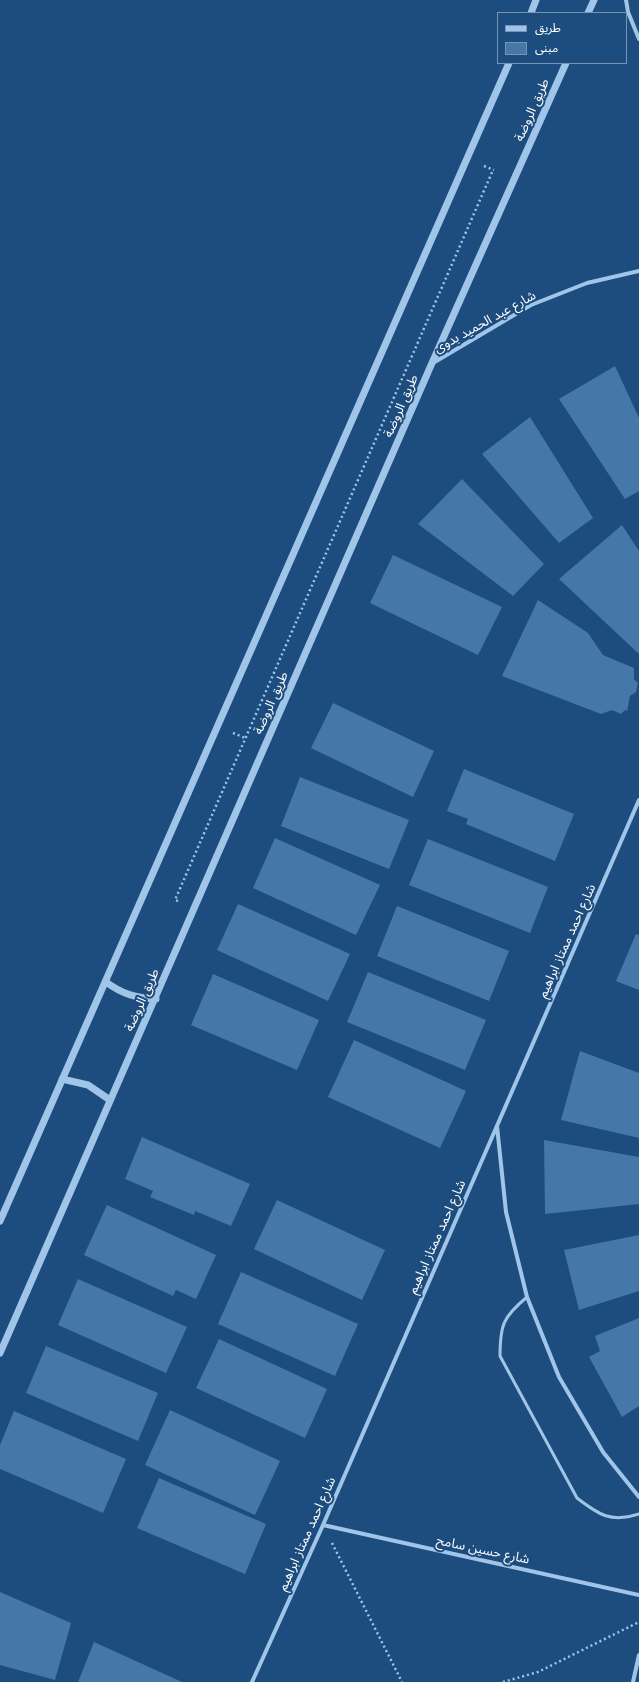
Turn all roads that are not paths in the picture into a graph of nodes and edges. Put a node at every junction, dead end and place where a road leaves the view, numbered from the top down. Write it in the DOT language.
graph roads {
  1 [pos="536,0"];
  2 [pos="594,0"];
  3 [pos="626,0"];
  4 [pos="531,12"];
  5 [pos="588,12"];
  6 [pos="639,39"];
  7 [pos="509,64"];
  8 [pos="566,64"];
  9 [pos="639,271"];
  10 [pos="432,363"];
  11 [pos="639,800"];
  12 [pos="106,982"];
  13 [pos="156,998"];
  14 [pos="62,1079"];
  15 [pos="110,1100"];
  16 [pos="497,1125"];
  17 [pos="0,1221"];
  18 [pos="527,1297"];
  19 [pos="0,1353"];
  20 [pos="639,1497"];
  21 [pos="639,1514"];
  22 [pos="323,1524"];
  23 [pos="639,1594"];
  24 [pos="639,1655"];
  25 [pos="252,1682"];
  26 [pos="633,1682"];
  1 -- 4 [label="street"];
  2 -- 5 [label="street"];
  3 -- 6 [label="street"];
  7 -- 12 [label="street"];
  8 -- 10 [label="street, طريق الروضة"];
  9 -- 10 [label="street, شارع عبد الحميد بدوى"];
  10 -- 13 [label="street, طريق الروضة"];
  11 -- 16 [label="street, شارع احمد ممتاز ابراهيم"];
  12 -- 13 [label="street"];
  12 -- 14 [label="street"];
  13 -- 15 [label="street, طريق الروضة"];
  14 -- 15 [label="street"];
  14 -- 17 [label="street"];
  15 -- 19 [label="street, طريق الروضة"];
  16 -- 18 [label="street"];
  16 -- 22 [label="street, شارع احمد ممتاز ابراهيم"];
  18 -- 20 [label="street"];
  18 -- 21 [label="lane"];
  22 -- 23 [label="street, شارع حسين سامح"];
  22 -- 25 [label="street, شارع احمد ممتاز ابراهيم"];
  24 -- 26 [label="street"];
}
